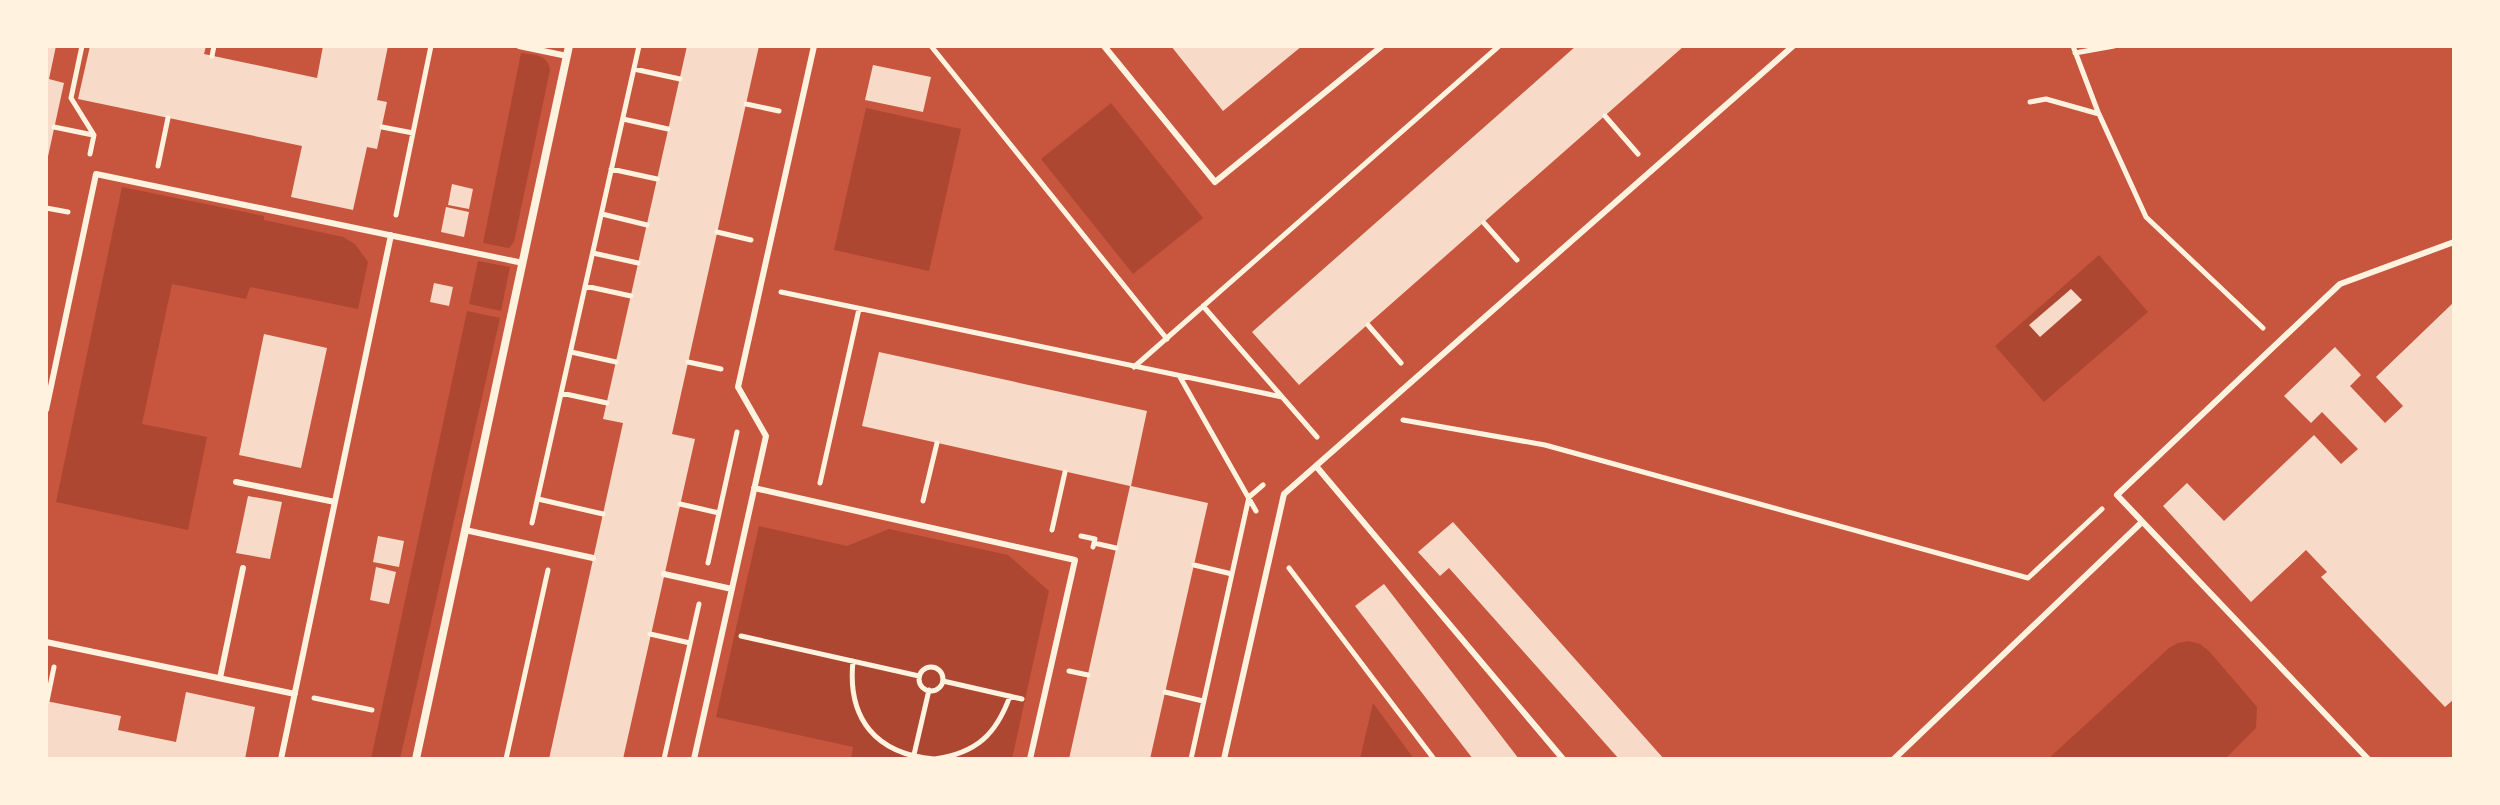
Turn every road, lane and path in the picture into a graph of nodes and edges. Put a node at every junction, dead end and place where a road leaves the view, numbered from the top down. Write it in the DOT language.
graph roads {
  1 [pos="82,46"];
  2 [pos="214,46"];
  3 [pos="429,46"];
  4 [pos="519,46"];
  5 [pos="569,46"];
  6 [pos="639,46"];
  7 [pos="814,46"];
  8 [pos="931,46"];
  9 [pos="1104,46"];
  10 [pos="1382,46"];
  11 [pos="1499,46"];
  12 [pos="1793,46"];
  13 [pos="2114,46"];
  14 [pos="2074,49"];
  15 [pos="212,56"];
  16 [pos="567,56"];
  17 [pos="634,69"];
  18 [pos="680,79"];
  19 [pos="2030,102"];
  20 [pos="746,104"];
  21 [pos="779,111"];
  22 [pos="2099,114"];
  23 [pos="1605,116"];
  24 [pos="168,118"];
  25 [pos="623,119"];
  26 [pos="54,127"];
  27 [pos="382,127"];
  28 [pos="668,129"];
  29 [pos="413,133"];
  30 [pos="1639,155"];
  31 [pos="611,169"];
  32 [pos="156,175"];
  33 [pos="657,179"];
  34 [pos="46,208"];
  35 [pos="57,210"];
  36 [pos="602,214"];
  37 [pos="1484,223"];
  38 [pos="647,225"];
  39 [pos="717,232"];
  40 [pos="391,235"];
  41 [pos="751,240"];
  42 [pos="2454,242"];
  43 [pos="593,253"];
  44 [pos="1517,261"];
  45 [pos="523,263"];
  46 [pos="638,263"];
  47 [pos="585,286"];
  48 [pos="761,288"];
  49 [pos="631,296"];
  50 [pos="1203,306"];
  51 [pos="859,309"];
  52 [pos="1368,325"];
  53 [pos="1167,339"];
  54 [pos="2278,342"];
  55 [pos="571,352"];
  56 [pos="616,362"];
  57 [pos="688,362"];
  58 [pos="1401,364"];
  59 [pos="1134,367"];
  60 [pos="721,369"];
  61 [pos="1179,376"];
  62 [pos="561,393"];
  63 [pos="1282,397"];
  64 [pos="607,403"];
  65 [pos="46,410"];
  66 [pos="1374,415"];
  67 [pos="937,443"];
  68 [pos="1331,453"];
  69 [pos="1316,466"];
  70 [pos="1065,472"];
  71 [pos="236,482"];
  72 [pos="754,488"];
  73 [pos="2117,495"];
  74 [pos="1249,497"];
  75 [pos="538,499"];
  76 [pos="923,501"];
  77 [pos="335,502"];
  78 [pos="815,502"];
  79 [pos="680,504"];
  80 [pos="719,513"];
  81 [pos="603,514"];
  82 [pos="2142,522"];
  83 [pos="465,530"];
  84 [pos="1052,530"];
  85 [pos="1273,540"];
  86 [pos="1094,543"];
  87 [pos="528,544"];
  88 [pos="1116,548"];
  89 [pos="553,549"];
  90 [pos="593,558"];
  91 [pos="1194,565"];
  92 [pos="243,568"];
  93 [pos="664,574"];
  94 [pos="1232,574"];
  95 [pos="732,589"];
  96 [pos="722,632"];
  97 [pos="650,634"];
  98 [pos="46,642"];
  99 [pos="690,643"];
  100 [pos="853,661"];
  101 [pos="1066,670"];
  102 [pos="1088,675"];
  103 [pos="919,676"];
  104 [pos="52,678"];
  105 [pos="220,678"];
  106 [pos="943,681"];
  107 [pos="929,690"];
  108 [pos="1165,692"];
  109 [pos="295,694"];
  110 [pos="1010,696"];
  111 [pos="47,701"];
  112 [pos="1204,701"];
  113 [pos="1043,704"];
  114 [pos="372,710"];
  115 [pos="914,758"];
  116 [pos="281,759"];
  117 [pos="416,759"];
  118 [pos="506,759"];
  119 [pos="694,759"];
  120 [pos="934,759"];
  121 [pos="1030,759"];
  122 [pos="1191,759"];
  123 [pos="1224,759"];
  124 [pos="1434,759"];
  125 [pos="1563,759"];
  126 [pos="1894,759"];
  127 [pos="2368,759"];
  1 -- 26 [label="path"];
  2 -- 15 [label="path"];
  3 -- 29 [label="path"];
  4 -- 16 [label="lane"];
  5 -- 16 [label="street"];
  6 -- 17 [label="path"];
  7 -- 48 [label="lane"];
  8 -- 53 [label="path"];
  9 -- 10 [label="lane"];
  11 -- 50 [label="path"];
  12 -- 66 [label="lane"];
  13 -- 14 [label="path"];
  14 -- 22 [label="path"];
  16 -- 45 [label="street"];
  17 -- 18 [label="path"];
  17 -- 25 [label="path"];
  19 -- 22 [label="path"];
  20 -- 21 [label="path"];
  22 -- 54 [label="path"];
  23 -- 30 [label="path"];
  24 -- 32 [label="path"];
  25 -- 28 [label="path"];
  25 -- 31 [label="path"];
  27 -- 29 [label="path"];
  29 -- 40 [label="path"];
  31 -- 33 [label="path"];
  31 -- 36 [label="path"];
  34 -- 35 [label="path"];
  36 -- 38 [label="path"];
  36 -- 43 [label="path"];
  37 -- 44 [label="path"];
  39 -- 41 [label="path"];
  40 -- 45 [label="lane"];
  40 -- 65 [label="lane"];
  40 -- 77 [label="lane"];
  42 -- 54 [label="lane"];
  43 -- 46 [label="path"];
  43 -- 47 [label="path"];
  45 -- 83 [label="street"];
  47 -- 49 [label="path"];
  47 -- 55 [label="path"];
  48 -- 51 [label="path"];
  48 -- 72 [label="lane"];
  50 -- 53 [label="path"];
  50 -- 63 [label="path"];
  51 -- 59 [label="path"];
  51 -- 78 [label="path"];
  52 -- 58 [label="path"];
  53 -- 59 [label="path"];
  54 -- 73 [label="lane"];
  55 -- 56 [label="path"];
  55 -- 62 [label="path"];
  57 -- 60 [label="path"];
  59 -- 61 [label="path"];
  61 -- 63 [label="path"];
  61 -- 74 [label="path"];
  62 -- 64 [label="path"];
  62 -- 75 [label="path"];
  63 -- 68 [label="path"];
  66 -- 68 [label="lane"];
  66 -- 73 [label="path"];
  67 -- 76 [label="path"];
  68 -- 69 [label="lane"];
  69 -- 85 [label="lane"];
  69 -- 125 [label="lane"];
  70 -- 84 [label="path"];
  71 -- 77 [label="lane"];
  72 -- 78 [label="lane"];
  72 -- 95 [label="lane"];
  73 -- 82 [label="lane"];
  74 -- 85 [label="path"];
  74 -- 94 [label="path"];
  75 -- 81 [label="path"];
  75 -- 87 [label="path"];
  77 -- 109 [label="lane"];
  78 -- 113 [label="lane"];
  79 -- 80 [label="path"];
  82 -- 126 [label="lane"];
  82 -- 127 [label="lane"];
  83 -- 87 [label="lane"];
  83 -- 117 [label="street"];
  85 -- 123 [label="lane"];
  85 -- 124 [label="path"];
  86 -- 88 [label="path"];
  87 -- 89 [label="lane"];
  89 -- 90 [label="lane"];
  89 -- 118 [label="path"];
  91 -- 94 [label="path"];
  92 -- 105 [label="lane"];
  93 -- 95 [label="lane"];
  94 -- 112 [label="path"];
  95 -- 96 [label="lane"];
  96 -- 100 [label="path"];
  96 -- 119 [label="lane"];
  97 -- 99 [label="path"];
  98 -- 105 [label="lane"];
  100 -- 103 [label="path"];
  100 -- 115 [label="path"];
  101 -- 102 [label="path"];
  103 -- 106 [label="path"];
  103 -- 107 [label="path"];
  104 -- 111 [label="path"];
  105 -- 109 [label="lane"];
  106 -- 107 [label="path"];
  106 -- 110 [label="path"];
  107 -- 115 [label="path"];
  108 -- 112 [label="path"];
  109 -- 114 [label="path"];
  109 -- 116 [label="lane"];
  110 -- 113 [label="path"];
  110 -- 120 [label="path"];
  112 -- 122 [label="path"];
  113 -- 121 [label="lane"];
  115 -- 120 [label="path"];
}
